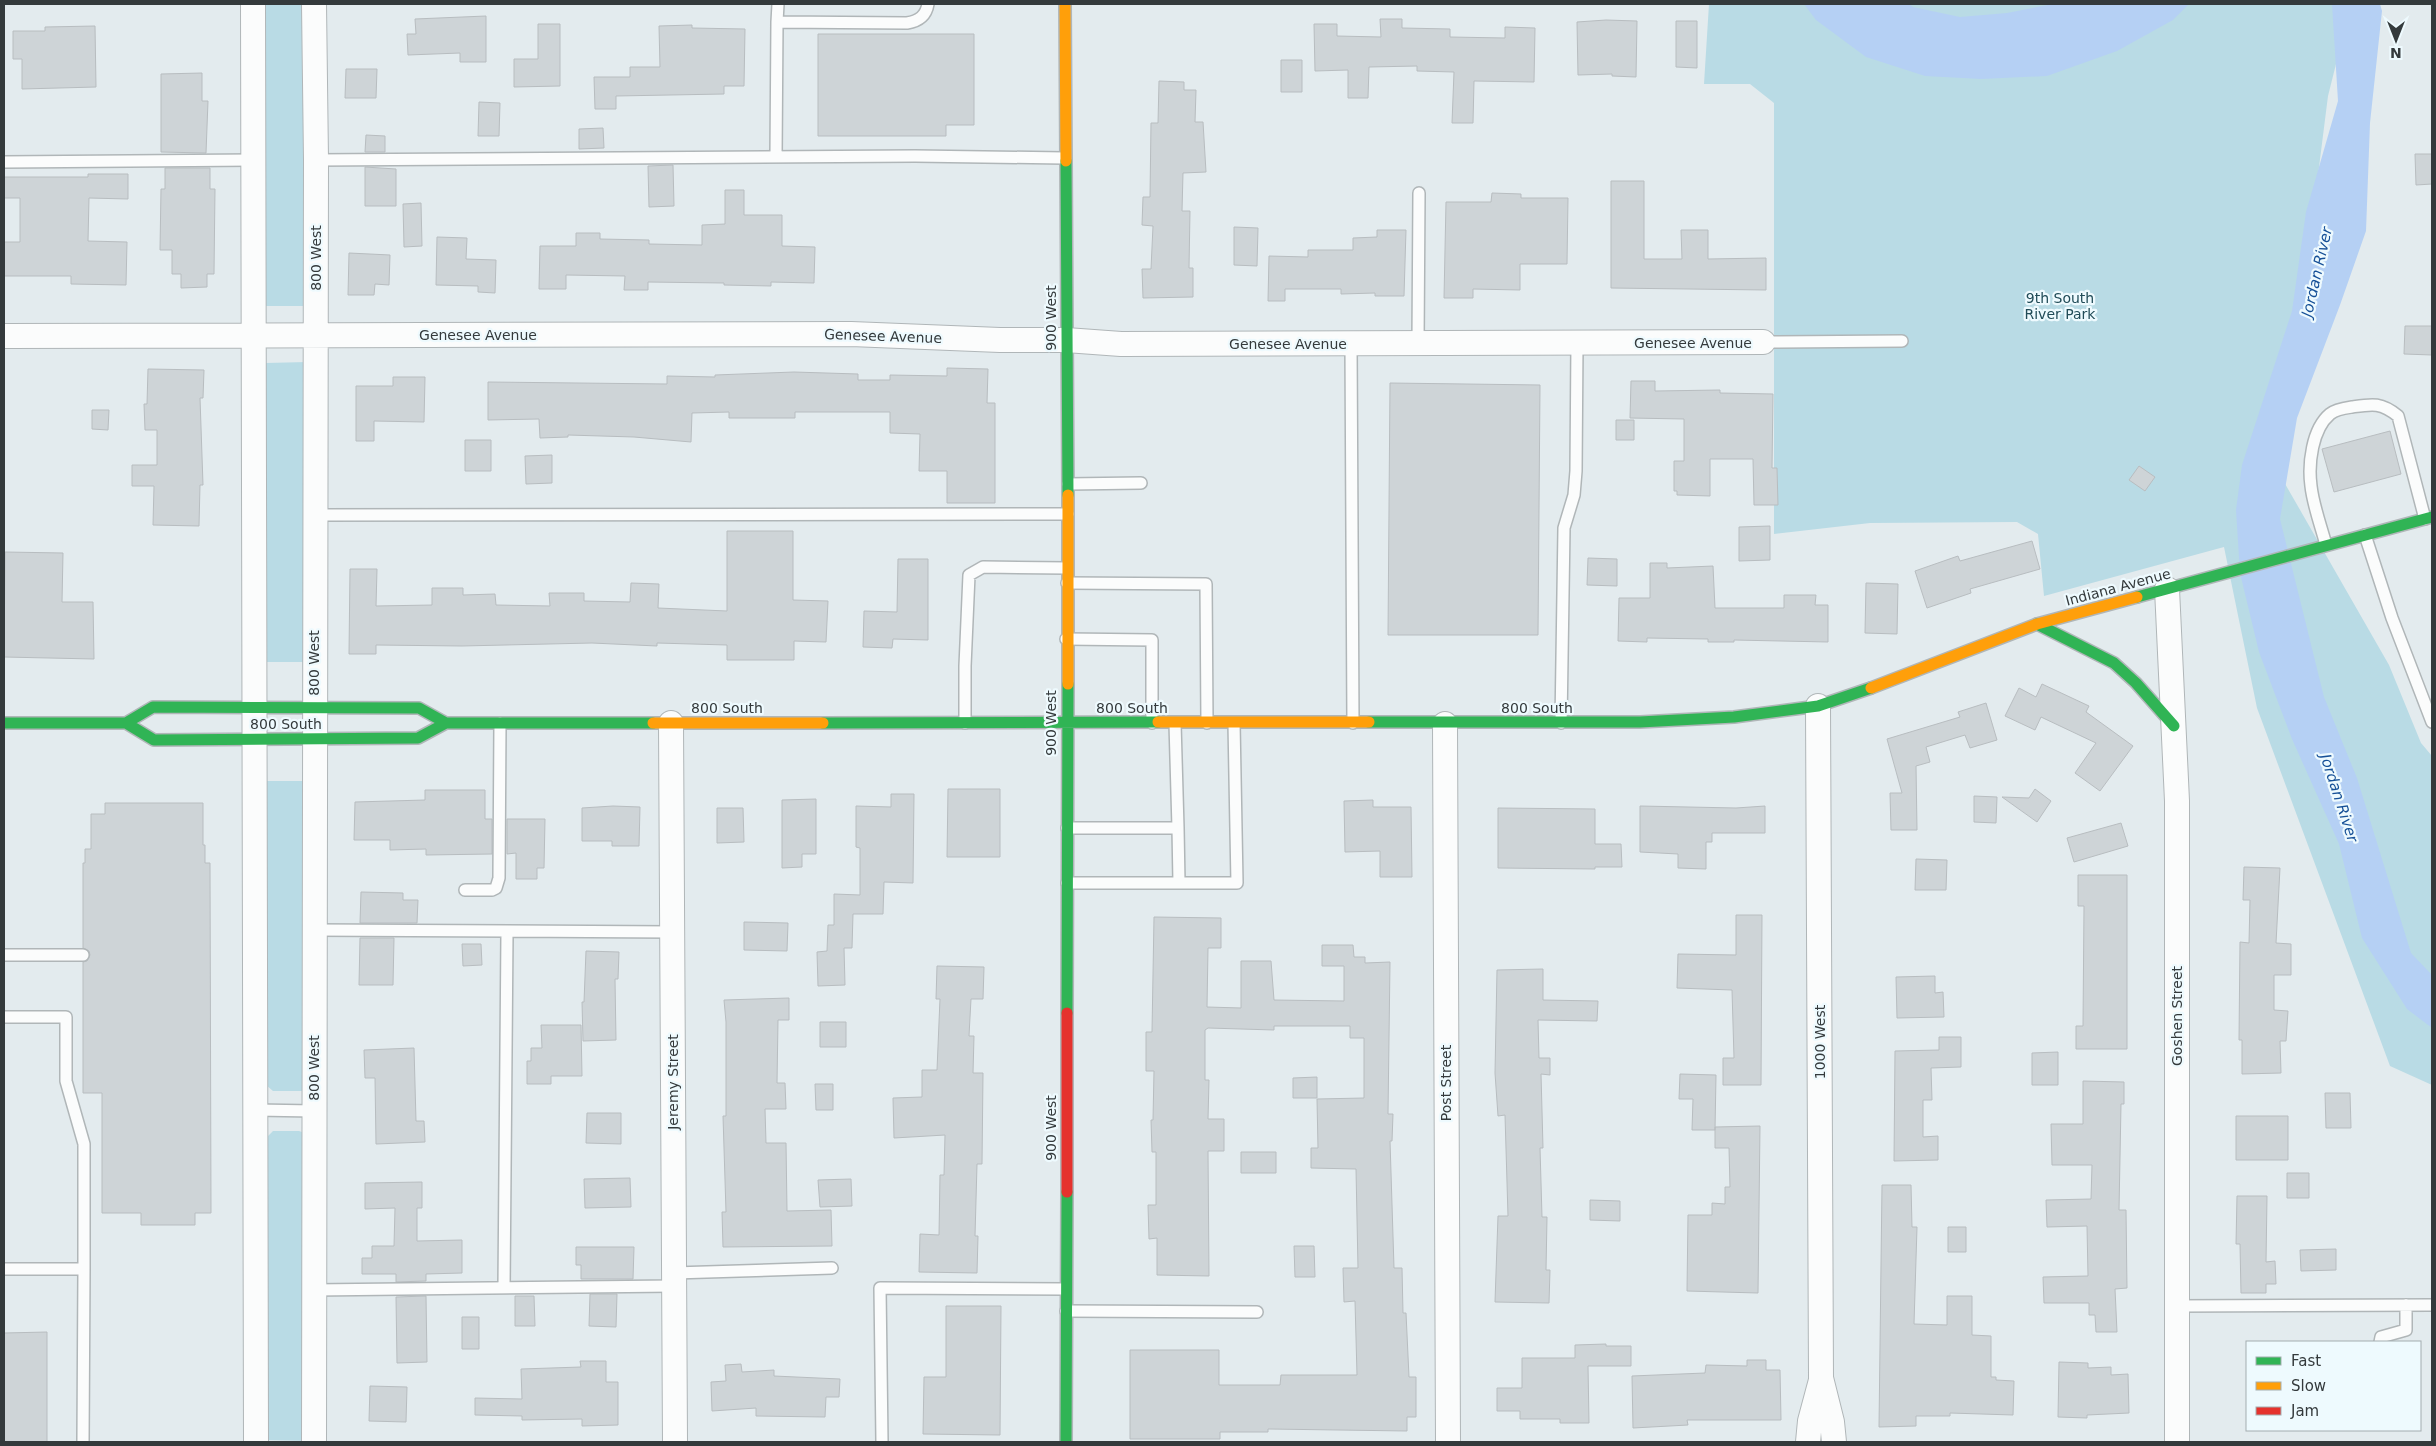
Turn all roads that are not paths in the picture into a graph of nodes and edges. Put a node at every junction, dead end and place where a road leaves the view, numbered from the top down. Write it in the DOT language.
graph roads {
  1 [pos="253,4"];
  2 [pos="314,4"];
  3 [pos="778,4"];
  4 [pos="928,4"];
  5 [pos="1065,4"];
  6 [pos="777,22"];
  7 [pos="776,157"];
  8 [pos="1064,158"];
  9 [pos="254,160"];
  10 [pos="316,160"];
  11 [pos="4,162"];
  12 [pos="1419,193"];
  13 [pos="4,336"];
  14 [pos="254,336"];
  15 [pos="316,336"];
  16 [pos="1066,340"];
  17 [pos="1902,340"];
  18 [pos="1762,342"];
  19 [pos="1418,343"];
  20 [pos="1577,343"];
  21 [pos="1351,344"];
  22 [pos="1141,483"];
  23 [pos="1068,484"];
  24 [pos="1068,514"];
  25 [pos="316,515"];
  26 [pos="2429,518"];
  27 [pos="2365,535"];
  28 [pos="2326,545"];
  29 [pos="1067,568"];
  30 [pos="1067,583"];
  31 [pos="2167,589"];
  32 [pos="2037,624"];
  33 [pos="1066,639"];
  34 [pos="1818,706"];
  35 [pos="256,707"];
  36 [pos="314,707"];
  37 [pos="2432,722"];
  38 [pos="4,723"];
  39 [pos="126,723"];
  40 [pos="446,723"];
  41 [pos="500,723"];
  42 [pos="671,723"];
  43 [pos="965,723"];
  44 [pos="1066,723"];
  45 [pos="1152,723"];
  46 [pos="1175,723"];
  47 [pos="1207,723"];
  48 [pos="1234,723"];
  49 [pos="1353,723"];
  50 [pos="1561,723"];
  51 [pos="1445,724"];
  52 [pos="2174,726"];
  53 [pos="256,739"];
  54 [pos="315,739"];
  55 [pos="1066,828"];
  56 [pos="1178,828"];
  57 [pos="1065,883"];
  58 [pos="1179,883"];
  59 [pos="466,890"];
  60 [pos="314,930"];
  61 [pos="672,932"];
  62 [pos="508,933"];
  63 [pos="4,955"];
  64 [pos="83,955"];
  65 [pos="4,1017"];
  66 [pos="256,1110"];
  67 [pos="314,1111"];
  68 [pos="832,1268"];
  69 [pos="4,1269"];
  70 [pos="84,1269"];
  71 [pos="674,1280"];
  72 [pos="504,1288"];
  73 [pos="1066,1289"];
  74 [pos="314,1290"];
  75 [pos="2406,1305"];
  76 [pos="2432,1305"];
  77 [pos="2177,1306"];
  78 [pos="1066,1311"];
  79 [pos="1257,1312"];
  80 [pos="2380,1341"];
  81 [pos="1821,1378"];
  82 [pos="83,1442"];
  83 [pos="256,1442"];
  84 [pos="314,1442"];
  85 [pos="675,1442"];
  86 [pos="882,1442"];
  87 [pos="1066,1442"];
  88 [pos="1448,1442"];
  89 [pos="1808,1442"];
  90 [pos="1834,1442"];
  91 [pos="2177,1442"];
  1 -- 9 [label="street"];
  2 -- 10 [label="street, 800 West"];
  3 -- 6 [label="lane"];
  4 -- 6 [label="lane"];
  5 -- 8 [label="street, 900 West"];
  6 -- 7 [label="lane"];
  7 -- 8 [label="lane"];
  7 -- 10 [label="lane"];
  8 -- 16 [label="street, 900 West"];
  9 -- 11 [label="lane"];
  9 -- 14 [label="street"];
  10 -- 15 [label="street, 800 West"];
  12 -- 19 [label="lane"];
  13 -- 14 [label="street, Genesee Avenue"];
  14 -- 15 [label="street, Genesee Avenue"];
  14 -- 35 [label="street"];
  15 -- 16 [label="street, Genesee Avenue"];
  15 -- 25 [label="street, 800 West"];
  16 -- 21 [label="street, Genesee Avenue"];
  16 -- 23 [label="street, 900 West"];
  17 -- 18 [label="lane"];
  18 -- 20 [label="street, Genesee Avenue"];
  19 -- 20 [label="street, Genesee Avenue"];
  19 -- 21 [label="street, Genesee Avenue"];
  20 -- 50 [label="lane"];
  21 -- 49 [label="lane"];
  22 -- 23 [label="lane"];
  23 -- 24 [label="street, 900 West"];
  24 -- 25 [label="lane"];
  24 -- 29 [label="street, 900 West"];
  25 -- 36 [label="street, 800 West"];
  26 -- 27 [label="street, Indiana Avenue"];
  26 -- 28 [label="lane"];
  27 -- 28 [label="street, Indiana Avenue"];
  27 -- 37 [label="lane"];
  28 -- 31 [label="street, Indiana Avenue"];
  29 -- 30 [label="street, 900 West"];
  29 -- 43 [label="lane"];
  30 -- 33 [label="street, 900 West"];
  30 -- 47 [label="lane"];
  31 -- 32 [label="street, Indiana Avenue"];
  31 -- 52 [label="street, Goshen Street"];
  32 -- 34 [label="street, Indiana Avenue"];
  32 -- 52 [label="street"];
  33 -- 44 [label="street, 900 West"];
  33 -- 45 [label="lane"];
  34 -- 50 [label="street, 800 South"];
  34 -- 81 [label="street, 1000 West"];
  35 -- 36 [label="street, 800 South"];
  35 -- 39 [label="street, 800 South"];
  35 -- 53 [label="street"];
  36 -- 40 [label="street, 800 South"];
  36 -- 54 [label="street, 800 West"];
  38 -- 39 [label="street"];
  39 -- 53 [label="street, 800 South"];
  40 -- 41 [label="street, 800 South"];
  40 -- 54 [label="street, 800 South"];
  41 -- 42 [label="street, 800 South"];
  41 -- 59 [label="lane"];
  42 -- 43 [label="street, 800 South"];
  42 -- 61 [label="street, Jeremy Street"];
  43 -- 44 [label="street, 800 South"];
  44 -- 45 [label="street, 800 South"];
  44 -- 55 [label="street, 900 West"];
  45 -- 46 [label="street, 800 South"];
  46 -- 47 [label="street, 800 South"];
  46 -- 56 [label="lane"];
  47 -- 48 [label="street, 800 South"];
  48 -- 49 [label="street, 800 South"];
  48 -- 58 [label="lane"];
  49 -- 51 [label="street, 800 South"];
  50 -- 51 [label="street, 800 South"];
  51 -- 88 [label="street, Post Street"];
  52 -- 77 [label="street, Goshen Street"];
  53 -- 54 [label="street, 800 South"];
  53 -- 66 [label="street"];
  54 -- 60 [label="street, 800 West"];
  55 -- 56 [label="lane"];
  55 -- 57 [label="street, 900 West"];
  56 -- 58 [label="lane"];
  57 -- 58 [label="lane"];
  57 -- 73 [label="street, 900 West"];
  60 -- 62 [label="lane"];
  60 -- 67 [label="street, 800 West"];
  61 -- 62 [label="lane"];
  61 -- 71 [label="street, Jeremy Street"];
  62 -- 72 [label="lane"];
  63 -- 64 [label="lane"];
  65 -- 70 [label="lane"];
  66 -- 67 [label="lane"];
  66 -- 83 [label="street"];
  67 -- 74 [label="street, 800 West"];
  68 -- 71 [label="lane"];
  69 -- 70 [label="lane"];
  70 -- 82 [label="lane"];
  71 -- 72 [label="lane"];
  71 -- 85 [label="street, Jeremy Street"];
  72 -- 74 [label="lane"];
  73 -- 78 [label="street, 900 West"];
  73 -- 86 [label="lane"];
  74 -- 84 [label="street, 800 West"];
  75 -- 76 [label="lane"];
  75 -- 77 [label="lane"];
  75 -- 80 [label="lane"];
  77 -- 91 [label="street, Goshen Street"];
  78 -- 79 [label="lane"];
  78 -- 87 [label="street, 900 West"];
  81 -- 89 [label="street, 1000 West"];
  81 -- 90 [label="street, 1000 West"];
}
